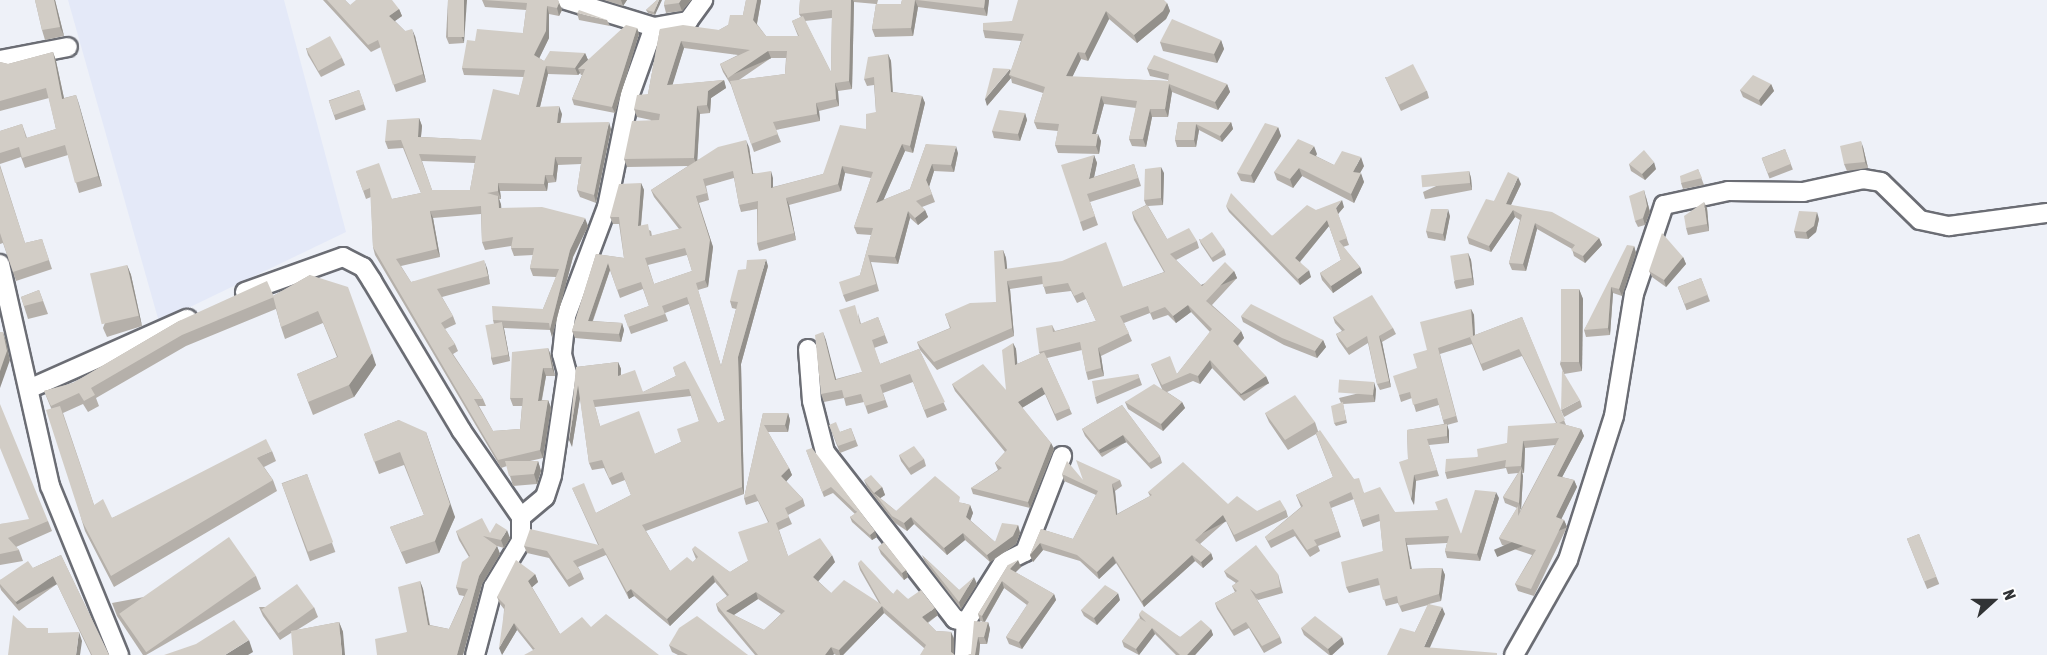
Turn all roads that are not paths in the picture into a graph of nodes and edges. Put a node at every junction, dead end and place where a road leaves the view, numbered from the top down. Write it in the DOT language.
graph roads {
  1 [pos="566,0"];
  2 [pos="703,0"];
  3 [pos="654,27"];
  4 [pos="68,47"];
  5 [pos="0,60"];
  6 [pos="2047,213"];
  7 [pos="0,264"];
  8 [pos="231,299"];
  9 [pos="210,309"];
  10 [pos="808,349"];
  11 [pos="31,388"];
  12 [pos="1062,456"];
  13 [pos="520,517"];
  14 [pos="966,622"];
  15 [pos="120,655"];
  16 [pos="475,655"];
  17 [pos="964,655"];
  18 [pos="1514,655"];
  1 -- 3 [label="street"];
  2 -- 3 [label="street"];
  3 -- 13 [label="street"];
  4 -- 5 [label="street"];
  6 -- 18 [label="street"];
  7 -- 11 [label="street"];
  8 -- 13 [label="street"];
  9 -- 11 [label="street"];
  10 -- 14 [label="street"];
  11 -- 15 [label="street"];
  12 -- 14 [label="street"];
  13 -- 16 [label="street"];
  14 -- 17 [label="street"];
}
